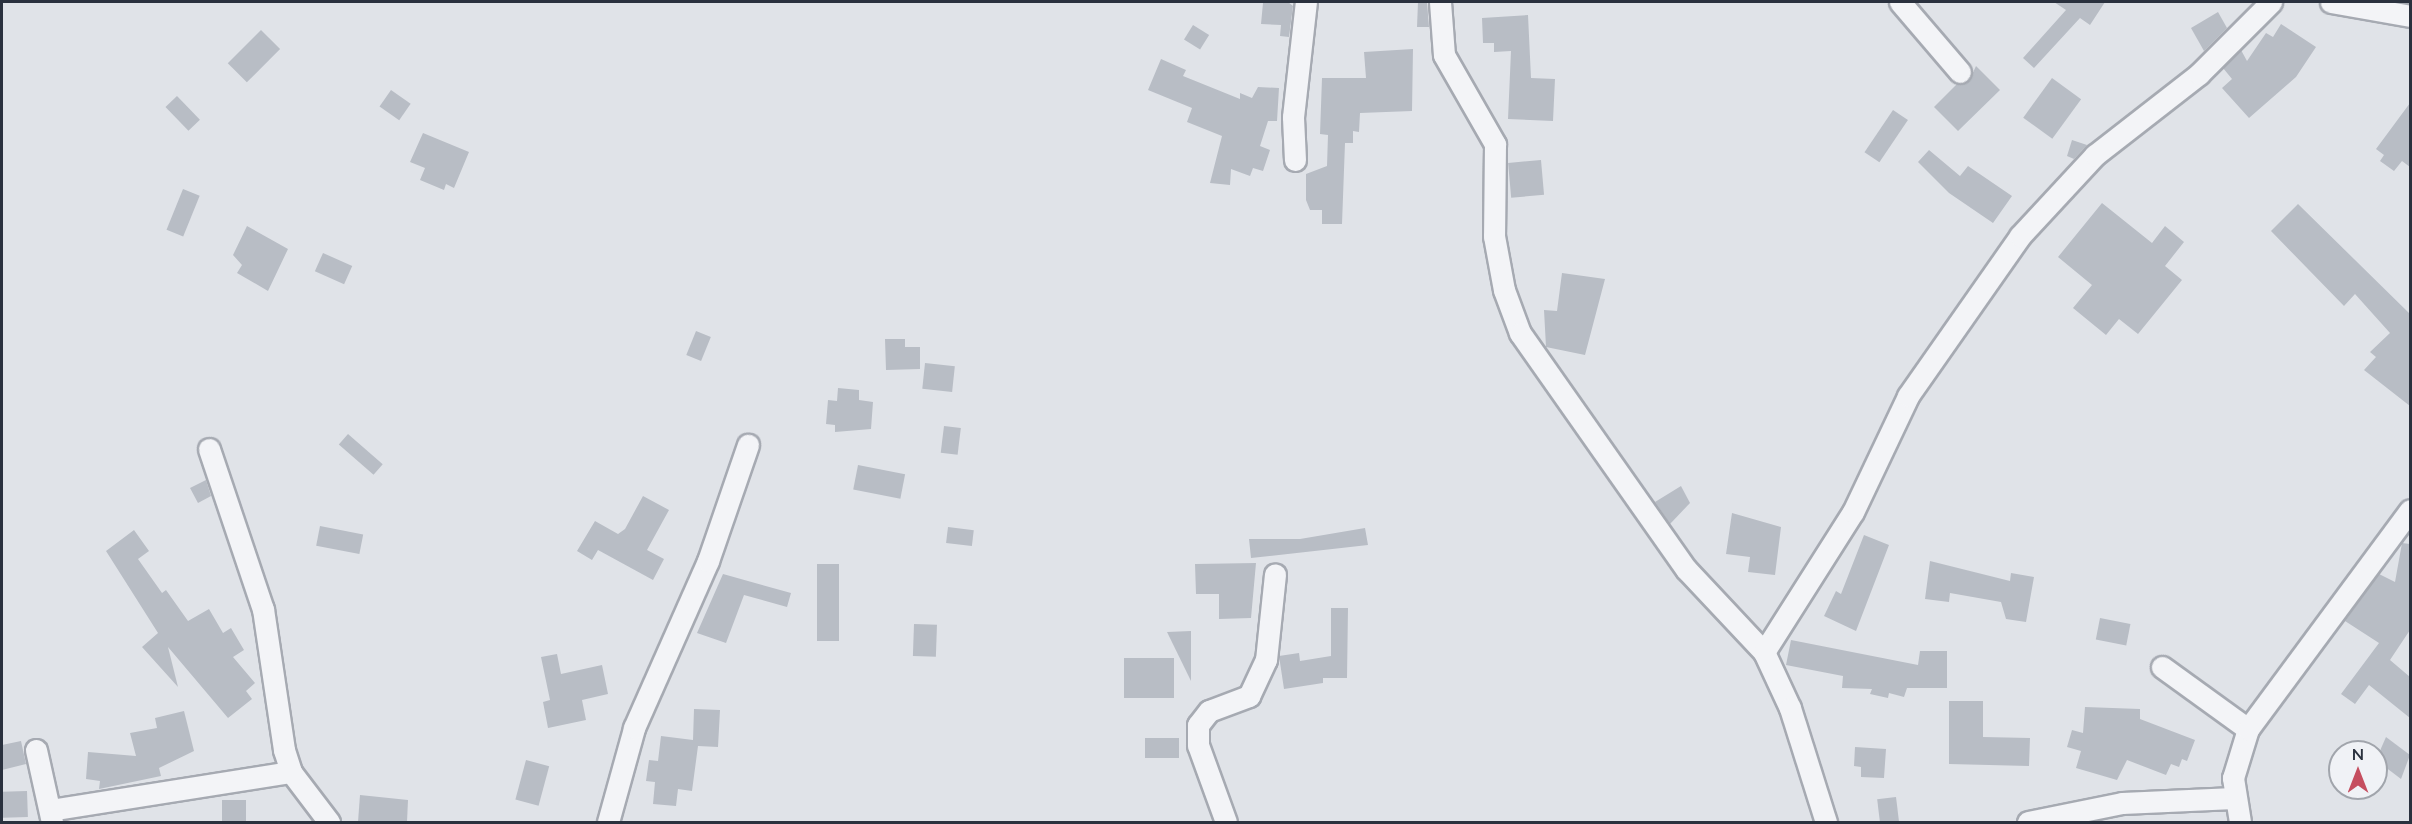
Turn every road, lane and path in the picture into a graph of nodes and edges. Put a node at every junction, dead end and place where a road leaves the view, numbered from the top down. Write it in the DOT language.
graph roads {
  1 [pos="1306,2"];
  2 [pos="1440,2"];
  3 [pos="1900,2"];
  4 [pos="2271,2"];
  5 [pos="2331,2"];
  6 [pos="2410,16"];
  7 [pos="1960,72"];
  8 [pos="1295,160"];
  9 [pos="748,445"];
  10 [pos="209,449"];
  11 [pos="2410,510"];
  12 [pos="1275,574"];
  13 [pos="1764,652"];
  14 [pos="2162,667"];
  15 [pos="2248,729"];
  16 [pos="36,750"];
  17 [pos="291,772"];
  18 [pos="2234,798"];
  19 [pos="51,816"];
  20 [pos="329,822"];
  21 [pos="608,822"];
  22 [pos="1226,822"];
  23 [pos="1826,822"];
  24 [pos="2028,822"];
  25 [pos="2240,822"];
  1 -- 8 [label="street"];
  2 -- 13 [label="street"];
  3 -- 7 [label="street"];
  4 -- 13 [label="street"];
  5 -- 6 [label="street"];
  9 -- 21 [label="street"];
  10 -- 17 [label="street"];
  11 -- 15 [label="street"];
  12 -- 22 [label="street"];
  13 -- 23 [label="street"];
  14 -- 15 [label="street"];
  15 -- 18 [label="street"];
  16 -- 19 [label="street"];
  17 -- 19 [label="street"];
  17 -- 20 [label="street"];
  18 -- 24 [label="street"];
  18 -- 25 [label="street"];
}
